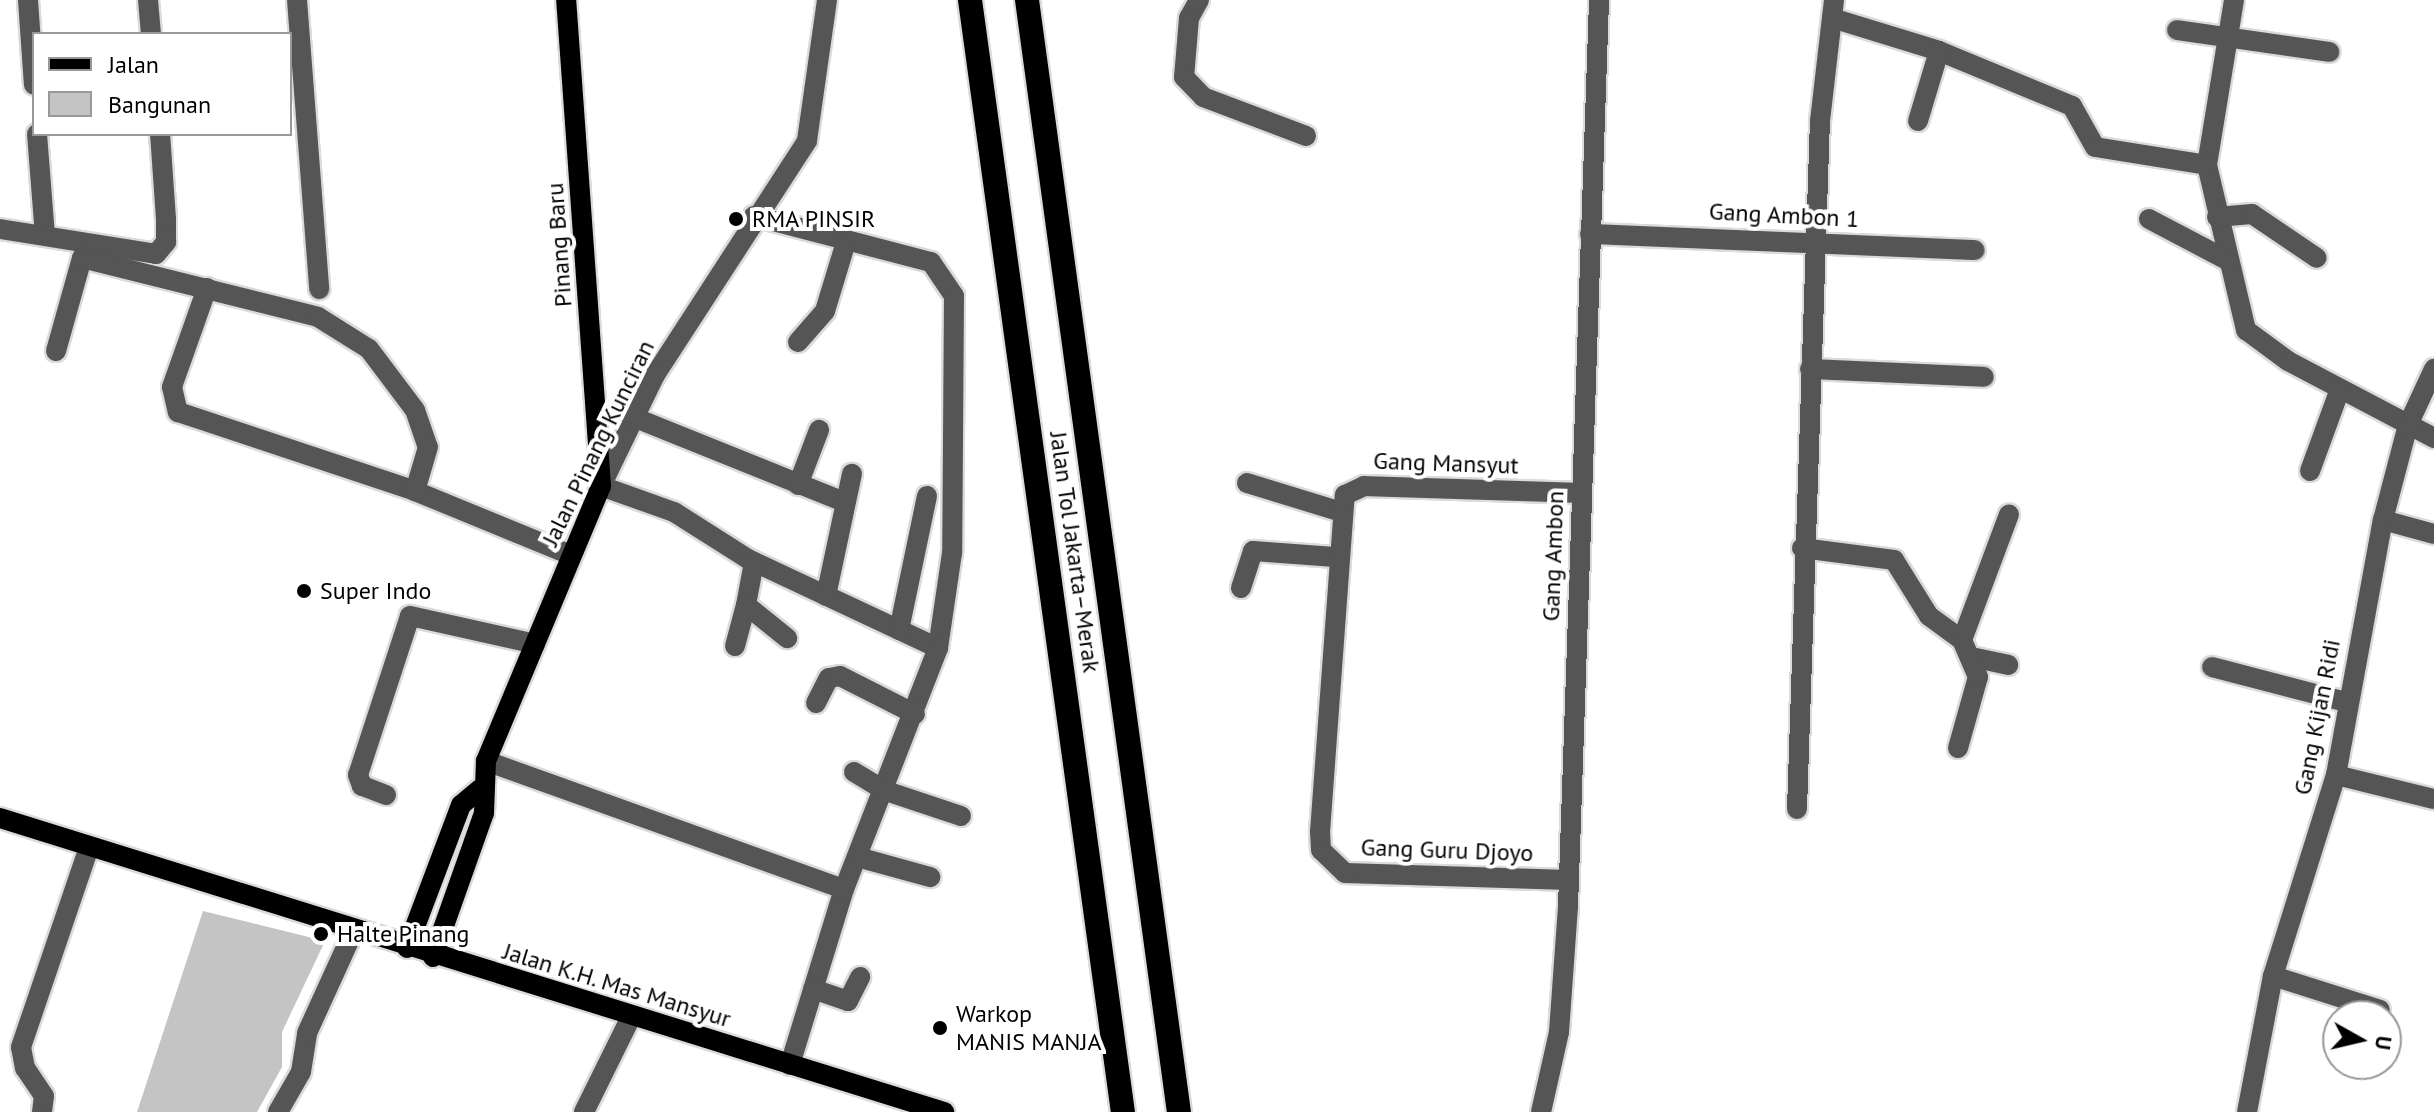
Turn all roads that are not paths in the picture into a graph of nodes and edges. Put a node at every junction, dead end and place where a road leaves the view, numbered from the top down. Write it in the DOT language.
graph roads {
  1 [pos="28,0"];
  2 [pos="148,0"];
  3 [pos="297,0"];
  4 [pos="566,0"];
  5 [pos="827,0"];
  6 [pos="970,0"];
  7 [pos="1027,0"];
  8 [pos="1199,0"];
  9 [pos="1599,0"];
  10 [pos="2234,0"];
  11 [pos="1833,9"];
  12 [pos="2177,30"];
  13 [pos="151,32"];
  14 [pos="2223,38"];
  15 [pos="1939,51"];
  16 [pos="2329,52"];
  17 [pos="32,57"];
  18 [pos="1918,121"];
  19 [pos="37,136"];
  20 [pos="160,136"];
  21 [pos="1306,136"];
  22 [pos="2207,165"];
  23 [pos="754,216"];
  24 [pos="2217,217"];
  25 [pos="2149,219"];
  26 [pos="0,229"];
  27 [pos="1590,234"];
  28 [pos="45,235"];
  29 [pos="846,242"];
  30 [pos="1816,242"];
  31 [pos="1975,250"];
  32 [pos="2317,258"];
  33 [pos="2229,261"];
  34 [pos="207,288"];
  35 [pos="319,289"];
  36 [pos="798,342"];
  37 [pos="56,351"];
  38 [pos="1810,369"];
  39 [pos="2434,369"];
  40 [pos="1984,377"];
  41 [pos="2340,389"];
  42 [pos="633,417"];
  43 [pos="2408,425"];
  44 [pos="819,430"];
  45 [pos="2434,438"];
  46 [pos="2310,471"];
  47 [pos="852,474"];
  48 [pos="1247,483"];
  49 [pos="798,485"];
  50 [pos="601,486"];
  51 [pos="415,491"];
  52 [pos="1581,493"];
  53 [pos="927,496"];
  54 [pos="842,501"];
  55 [pos="1341,512"];
  56 [pos="2009,514"];
  57 [pos="2383,520"];
  58 [pos="2434,534"];
  59 [pos="1802,548"];
  60 [pos="571,555"];
  61 [pos="1335,557"];
  62 [pos="754,562"];
  63 [pos="1241,588"];
  64 [pos="826,596"];
  65 [pos="746,605"];
  66 [pos="899,630"];
  67 [pos="787,638"];
  68 [pos="1962,640"];
  69 [pos="535,644"];
  70 [pos="735,646"];
  71 [pos="938,648"];
  72 [pos="1976,658"];
  73 [pos="2008,665"];
  74 [pos="2212,667"];
  75 [pos="2346,702"];
  76 [pos="816,703"];
  77 [pos="915,714"];
  78 [pos="1958,748"];
  79 [pos="486,761"];
  80 [pos="854,772"];
  81 [pos="2336,775"];
  82 [pos="480,789"];
  83 [pos="886,791"];
  84 [pos="386,795"];
  85 [pos="2434,799"];
  86 [pos="1797,809"];
  87 [pos="961,816"];
  88 [pos="0,818"];
  89 [pos="89,847"];
  90 [pos="861,858"];
  91 [pos="930,877"];
  92 [pos="1569,880"];
  93 [pos="844,889"];
  94 [pos="353,932"];
  95 [pos="407,948"];
  96 [pos="433,957"];
  97 [pos="2273,976"];
  98 [pos="860,977"];
  99 [pos="813,989"];
  100 [pos="2349,1000"];
  101 [pos="631,1017"];
  102 [pos="790,1065"];
  103 [pos="895,1105"];
  104 [pos="42,1112"];
  105 [pos="278,1112"];
  106 [pos="584,1112"];
  107 [pos="944,1112"];
  108 [pos="1123,1112"];
  109 [pos="1179,1112"];
  110 [pos="1541,1112"];
  111 [pos="2247,1112"];
  1 -- 17 [label="street"];
  2 -- 13 [label="street"];
  3 -- 35 [label="street"];
  4 -- 50 [label="main road, Pinang Baru"];
  5 -- 23 [label="street, Jalan Pinang Kunciran"];
  6 -- 108 [label="highway, Jalan Tol Jakarta–Merak"];
  7 -- 109 [label="highway, Jalan Tol Jakarta–Merak"];
  8 -- 21 [label="street"];
  9 -- 27 [label="street, Gang Ambon"];
  10 -- 14 [label="street"];
  11 -- 15 [label="street"];
  11 -- 30 [label="street"];
  12 -- 14 [label="street"];
  14 -- 16 [label="street"];
  14 -- 22 [label="street"];
  15 -- 18 [label="street"];
  15 -- 22 [label="street"];
  19 -- 28 [label="street"];
  20 -- 28 [label="street"];
  22 -- 24 [label="street"];
  23 -- 29 [label="street"];
  23 -- 42 [label="street, Jalan Pinang Kunciran"];
  24 -- 32 [label="street"];
  24 -- 33 [label="street"];
  25 -- 33 [label="street"];
  26 -- 28 [label="street"];
  27 -- 30 [label="street, Gang Ambon 1"];
  27 -- 52 [label="street, Gang Ambon"];
  29 -- 36 [label="street"];
  29 -- 71 [label="street"];
  30 -- 31 [label="street, Gang Ambon 1"];
  30 -- 38 [label="street"];
  33 -- 41 [label="street"];
  34 -- 37 [label="street"];
  34 -- 51 [label="street"];
  34 -- 51 [label="street"];
  38 -- 40 [label="street"];
  38 -- 59 [label="street"];
  39 -- 43 [label="street, Gang Kijan Ridi"];
  41 -- 43 [label="street"];
  41 -- 46 [label="street"];
  42 -- 49 [label="street"];
  42 -- 50 [label="street, Jalan Pinang Kunciran"];
  43 -- 45 [label="street"];
  43 -- 57 [label="street, Gang Kijan Ridi"];
  44 -- 49 [label="street"];
  47 -- 54 [label="street"];
  48 -- 55 [label="street"];
  49 -- 54 [label="street"];
  50 -- 60 [label="main road, Jalan Pinang Kunciran"];
  50 -- 62 [label="street"];
  51 -- 60 [label="street"];
  52 -- 55 [label="street, Gang Mansyut"];
  52 -- 92 [label="street, Gang Ambon"];
  53 -- 66 [label="street"];
  54 -- 64 [label="street"];
  55 -- 61 [label="street"];
  56 -- 68 [label="street"];
  57 -- 58 [label="street"];
  57 -- 75 [label="street, Gang Kijan Ridi"];
  59 -- 68 [label="street"];
  59 -- 86 [label="street"];
  60 -- 69 [label="main road, Jalan Pinang Kunciran"];
  61 -- 63 [label="street"];
  61 -- 92 [label="street, Gang Guru Djoyo"];
  62 -- 64 [label="street"];
  62 -- 65 [label="street"];
  64 -- 66 [label="street"];
  65 -- 67 [label="street"];
  65 -- 70 [label="street"];
  66 -- 71 [label="street"];
  68 -- 72 [label="street"];
  69 -- 79 [label="main road, Jalan Pinang Kunciran"];
  69 -- 84 [label="street"];
  71 -- 77 [label="street"];
  72 -- 73 [label="street"];
  72 -- 78 [label="street"];
  74 -- 75 [label="street"];
  75 -- 81 [label="street, Gang Kijan Ridi"];
  76 -- 77 [label="street"];
  77 -- 83 [label="street"];
  79 -- 82 [label="main road, Jalan Pinang Kunciran"];
  79 -- 93 [label="street"];
  80 -- 83 [label="street"];
  81 -- 85 [label="street"];
  81 -- 97 [label="street, Gang Kijan Ridi"];
  82 -- 95 [label="main road, Jalan Pinang Kunciran"];
  82 -- 96 [label="main road, Jalan Pinang Kunciran"];
  83 -- 87 [label="street"];
  83 -- 90 [label="street"];
  88 -- 89 [label="main road, Jalan K.H. Mas Mansyur"];
  89 -- 94 [label="main road, Jalan K.H. Mas Mansyur"];
  89 -- 104 [label="street"];
  90 -- 91 [label="street"];
  90 -- 93 [label="street"];
  92 -- 110 [label="street, Gang Ambon"];
  93 -- 99 [label="street"];
  94 -- 95 [label="main road, Jalan K.H. Mas Mansyur"];
  94 -- 105 [label="street"];
  95 -- 96 [label="main road, Jalan K.H. Mas Mansyur"];
  96 -- 101 [label="main road, Jalan K.H. Mas Mansyur"];
  97 -- 100 [label="street"];
  97 -- 111 [label="street, Gang Kijan Ridi"];
  98 -- 99 [label="street"];
  99 -- 102 [label="street"];
  101 -- 102 [label="main road, Jalan K.H. Mas Mansyur"];
  101 -- 106 [label="street"];
  102 -- 103 [label="main road, Jalan K.H. Mas Mansyur"];
  103 -- 107 [label="main road, Jalan K.H. Mas Mansyur"];
}
